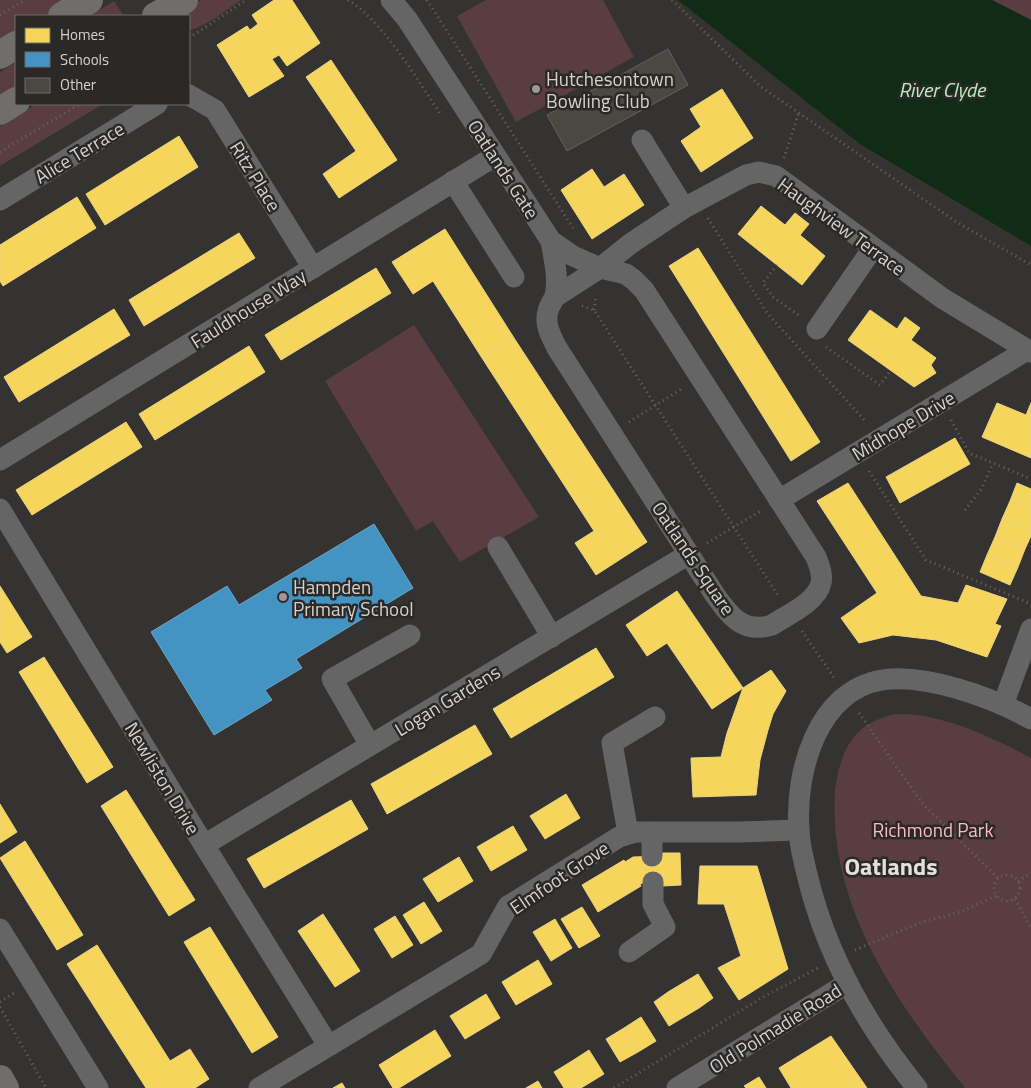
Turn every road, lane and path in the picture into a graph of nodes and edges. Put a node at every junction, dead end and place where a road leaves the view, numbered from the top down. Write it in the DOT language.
graph roads {
  1 [pos="25,0"];
  2 [pos="88,0"];
  3 [pos="184,0"];
  4 [pos="246,0"];
  5 [pos="348,0"];
  6 [pos="391,0"];
  7 [pos="427,0"];
  8 [pos="672,0"];
  9 [pos="0,15"];
  10 [pos="64,15"];
  11 [pos="158,15"];
  12 [pos="190,37"];
  13 [pos="15,46"];
  14 [pos="0,55"];
  15 [pos="190,96"];
  16 [pos="15,102"];
  17 [pos="78,105"];
  18 [pos="155,105"];
  19 [pos="0,111"];
  20 [pos="799,112"];
  21 [pos="443,118"];
  22 [pos="642,140"];
  23 [pos="0,152"];
  24 [pos="495,156"];
  25 [pos="778,178"];
  26 [pos="453,181"];
  27 [pos="0,200"];
  28 [pos="691,204"];
  29 [pos="551,241"];
  30 [pos="873,248"];
  31 [pos="592,265"];
  32 [pos="1031,265"];
  33 [pos="313,268"];
  34 [pos="514,277"];
  35 [pos="555,297"];
  36 [pos="594,310"];
  37 [pos="817,328"];
  38 [pos="1029,351"];
  39 [pos="701,377"];
  40 [pos="656,405"];
  41 [pos="950,420"];
  42 [pos="611,432"];
  43 [pos="881,438"];
  44 [pos="0,460"];
  45 [pos="993,463"];
  46 [pos="868,470"];
  47 [pos="1031,480"];
  48 [pos="779,500"];
  49 [pos="0,509"];
  50 [pos="964,510"];
  51 [pos="734,527"];
  52 [pos="498,548"];
  53 [pos="689,554"];
  54 [pos="1031,604"];
  55 [pos="790,614"];
  56 [pos="1031,629"];
  57 [pos="410,635"];
  58 [pos="552,637"];
  59 [pos="846,696"];
  60 [pos="1002,705"];
  61 [pos="655,717"];
  62 [pos="1031,718"];
  63 [pos="370,745"];
  64 [pos="798,830"];
  65 [pos="652,832"];
  66 [pos="628,833"];
  67 [pos="204,845"];
  68 [pos="652,856"];
  69 [pos="1031,873"];
  70 [pos="998,878"];
  71 [pos="1018,881"];
  72 [pos="653,882"];
  73 [pos="996,896"];
  74 [pos="1015,898"];
  75 [pos="1031,928"];
  76 [pos="0,930"];
  77 [pos="629,952"];
  78 [pos="836,958"];
  79 [pos="848,983"];
  80 [pos="0,1008"];
  81 [pos="328,1046"];
  82 [pos="0,1080"];
  83 [pos="265,1086"];
  84 [pos="5,1088"];
  85 [pos="46,1088"];
  86 [pos="98,1088"];
  87 [pos="614,1088"];
  88 [pos="677,1088"];
  89 [pos="917,1088"];
  1 -- 9 [label="path"];
  2 -- 10 [label="main road"];
  3 -- 11 [label="main road"];
  4 -- 12 [label="path"];
  5 -- 21 [label="path"];
  6 -- 24 [label="street, Oatlands Gate"];
  7 -- 31 [label="path"];
  8 -- 20 [label="path"];
  13 -- 14 [label="main road"];
  15 -- 33 [label="street, Ritz Place"];
  16 -- 19 [label="main road"];
  17 -- 23 [label="path"];
  18 -- 27 [label="street, Alice Terrace"];
  20 -- 25 [label="path"];
  20 -- 32 [label="path"];
  22 -- 28 [label="street"];
  24 -- 26 [label="street, Fauldhouse Way"];
  24 -- 29 [label="street, Oatlands Gate"];
  25 -- 28 [label="street, Haughview Terrace"];
  25 -- 30 [label="street, Haughview Terrace"];
  26 -- 33 [label="street, Fauldhouse Way"];
  26 -- 34 [label="street"];
  28 -- 31 [label="street, Haughview Terrace"];
  28 -- 43 [label="path"];
  29 -- 31 [label="street, Oatlands Square"];
  29 -- 35 [label="street, Oatlands Square"];
  30 -- 37 [label="street"];
  30 -- 38 [label="street, Haughview Terrace"];
  31 -- 35 [label="street"];
  31 -- 39 [label="street, Oatlands Square"];
  33 -- 44 [label="street, Fauldhouse Way"];
  35 -- 42 [label="street, Oatlands Square"];
  36 -- 40 [label="path"];
  38 -- 43 [label="street, Midhope Drive"];
  39 -- 40 [label="path"];
  39 -- 48 [label="street, Oatlands Square"];
  40 -- 42 [label="path"];
  40 -- 51 [label="path"];
  41 -- 45 [label="path"];
  42 -- 53 [label="street, Oatlands Square"];
  43 -- 48 [label="street, Midhope Drive"];
  45 -- 47 [label="path"];
  45 -- 50 [label="path"];
  46 -- 54 [label="path"];
  48 -- 51 [label="path"];
  48 -- 55 [label="street, Oatlands Square"];
  49 -- 67 [label="street, Newliston Drive"];
  51 -- 53 [label="path"];
  51 -- 55 [label="path"];
  52 -- 58 [label="street"];
  53 -- 55 [label="street, Oatlands Square"];
  53 -- 58 [label="street, Logan Gardens"];
  55 -- 59 [label="path"];
  56 -- 60 [label="street"];
  57 -- 63 [label="street"];
  58 -- 63 [label="street, Logan Gardens"];
  59 -- 60 [label="street"];
  59 -- 64 [label="street"];
  59 -- 70 [label="path"];
  60 -- 62 [label="street"];
  61 -- 66 [label="street"];
  63 -- 67 [label="street, Logan Gardens"];
  64 -- 65 [label="street, Elmfoot Grove"];
  64 -- 78 [label="street"];
  65 -- 66 [label="street, Elmfoot Grove"];
  65 -- 68 [label="street"];
  66 -- 81 [label="street, Elmfoot Grove"];
  67 -- 81 [label="street, Newliston Drive"];
  69 -- 71 [label="path"];
  70 -- 71 [label="path"];
  70 -- 73 [label="path"];
  71 -- 74 [label="path"];
  72 -- 77 [label="street"];
  73 -- 74 [label="path"];
  73 -- 78 [label="path"];
  74 -- 75 [label="path"];
  76 -- 86 [label="street"];
  78 -- 79 [label="street"];
  78 -- 87 [label="path"];
  79 -- 88 [label="street, Old Polmadie Road"];
  79 -- 89 [label="street"];
  80 -- 85 [label="path"];
  81 -- 83 [label="street, Elmfoot Grove"];
  82 -- 84 [label="main road"];
}
